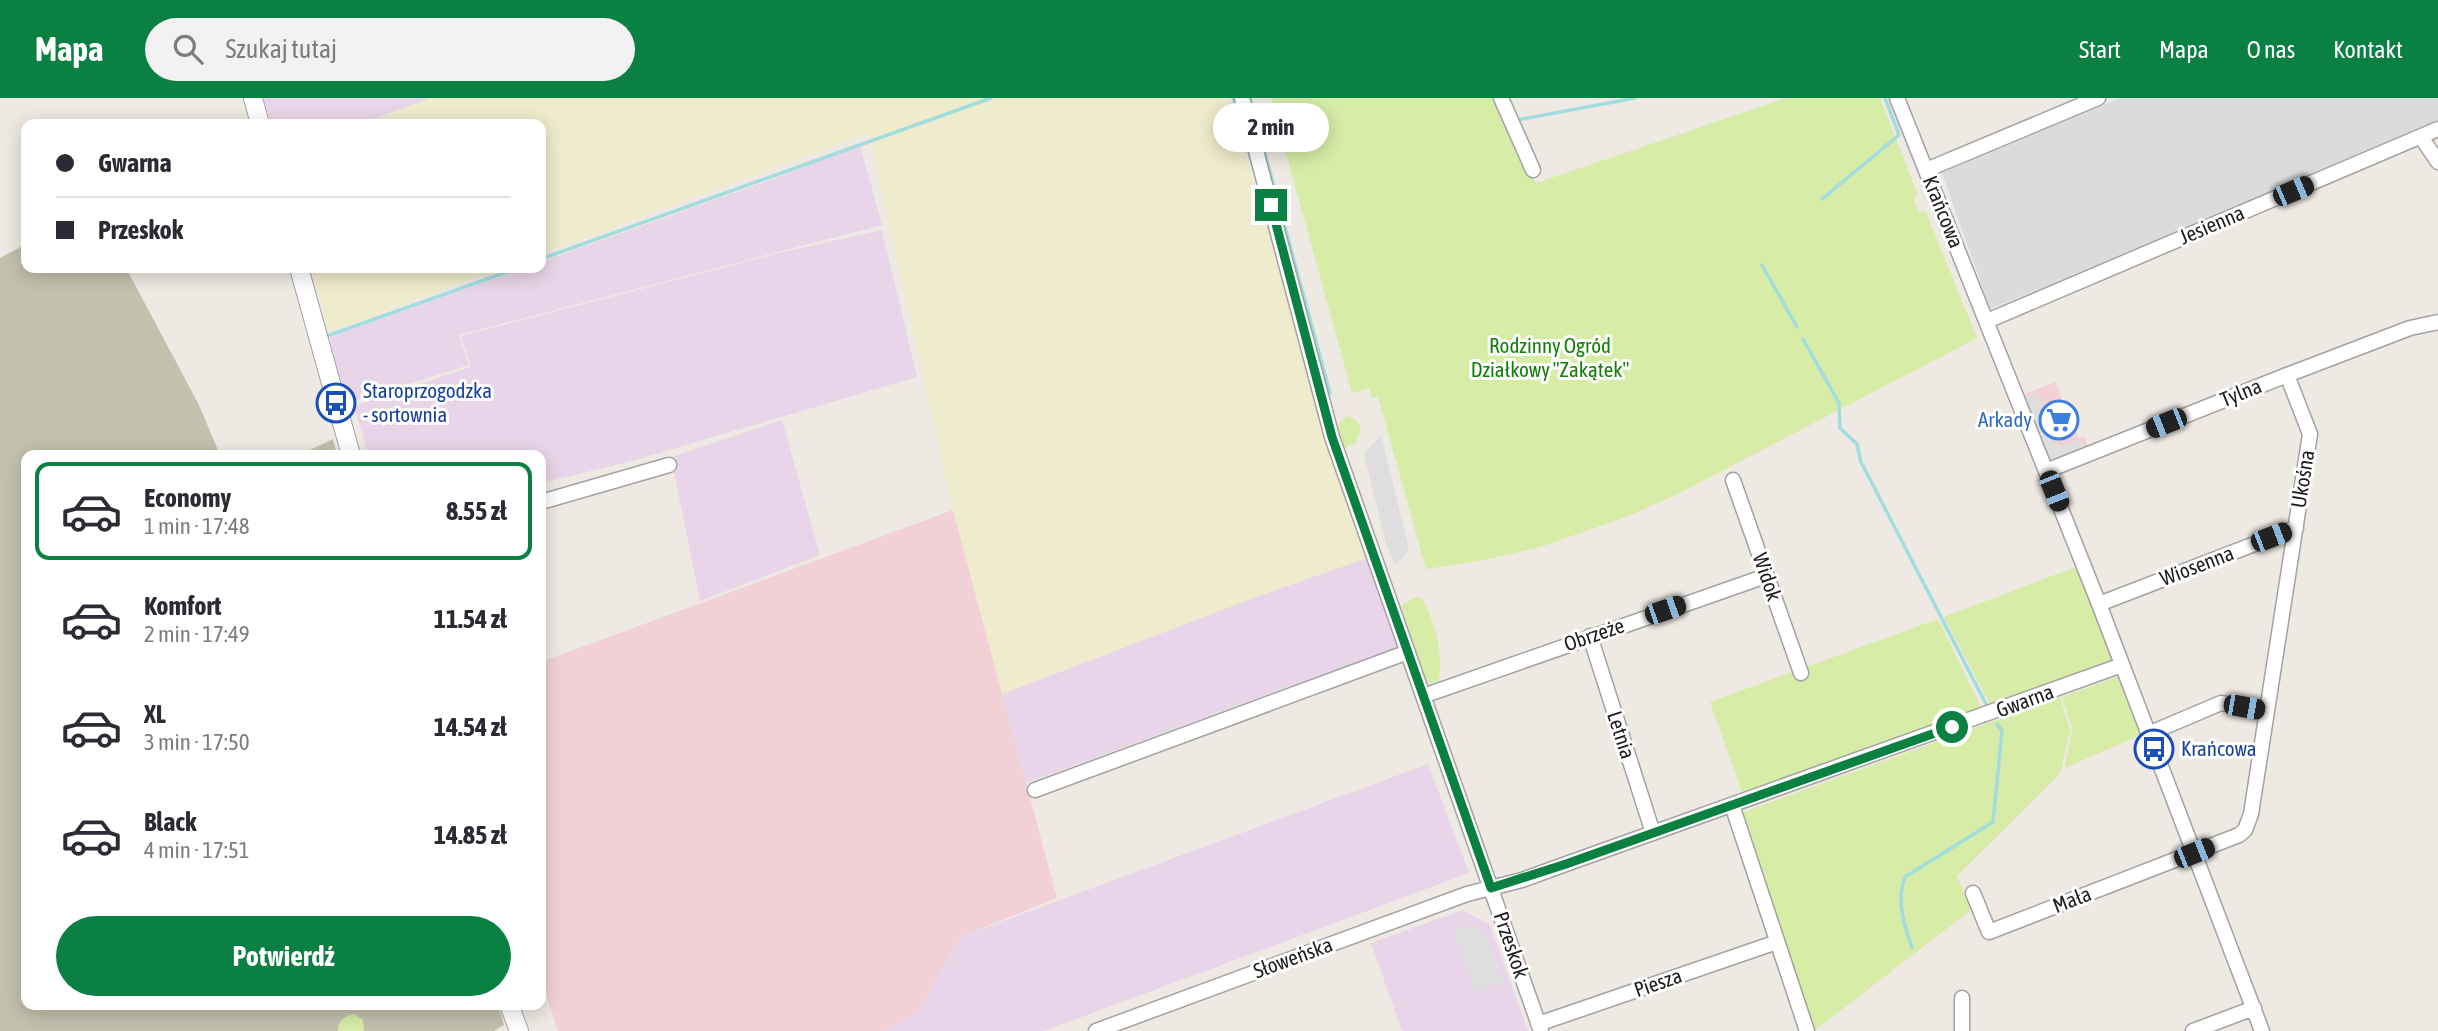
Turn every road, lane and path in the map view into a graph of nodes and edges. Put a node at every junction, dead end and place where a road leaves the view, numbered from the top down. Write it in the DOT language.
graph roads {
  1 [pos="253,98"];
  2 [pos="1242,98"];
  3 [pos="1501,98"];
  4 [pos="1897,98"];
  5 [pos="2098,98"];
  6 [pos="259,119"];
  7 [pos="2438,129"];
  8 [pos="2421,136"];
  9 [pos="2438,162"];
  10 [pos="1533,170"];
  11 [pos="1926,170"];
  12 [pos="300,273"];
  13 [pos="1987,321"];
  14 [pos="2438,322"];
  15 [pos="2287,374"];
  16 [pos="350,450"];
  17 [pos="669,464"];
  18 [pos="2046,471"];
  19 [pos="1733,480"];
  20 [pos="546,501"];
  21 [pos="2296,528"];
  22 [pos="1766,576"];
  23 [pos="2099,604"];
  24 [pos="1590,636"];
  25 [pos="1408,652"];
  26 [pos="2122,665"];
  27 [pos="1801,673"];
  28 [pos="1423,696"];
  29 [pos="2267,711"];
  30 [pos="2148,734"];
  31 [pos="1035,790"];
  32 [pos="1732,804"];
  33 [pos="1653,833"];
  34 [pos="2194,853"];
  35 [pos="1491,888"];
  36 [pos="1973,893"];
  37 [pos="1777,942"];
  38 [pos="1962,998"];
  39 [pos="2254,1008"];
  40 [pos="511,1010"];
  41 [pos="1540,1027"];
  42 [pos="519,1031"];
  43 [pos="1096,1031"];
  44 [pos="1807,1031"];
  45 [pos="1962,1031"];
  46 [pos="2193,1031"];
  47 [pos="2262,1031"];
  1 -- 6 [label="street"];
  2 -- 25 [label="street, Przeskok"];
  3 -- 10 [label="street"];
  4 -- 11 [label="street, Krańcowa"];
  5 -- 11 [label="street"];
  7 -- 8 [label="street, Jesienna"];
  8 -- 9 [label="street"];
  8 -- 13 [label="street, Jesienna"];
  11 -- 13 [label="street, Krańcowa"];
  12 -- 16 [label="street"];
  13 -- 18 [label="street, Krańcowa"];
  14 -- 15 [label="street, Tylna"];
  15 -- 18 [label="street, Tylna"];
  15 -- 21 [label="street, Ukośna"];
  17 -- 20 [label="street"];
  18 -- 23 [label="street, Krańcowa"];
  19 -- 22 [label="street, Widok"];
  21 -- 23 [label="street, Wiosenna"];
  21 -- 29 [label="street, Ukośna"];
  22 -- 24 [label="street, Obrzeże"];
  22 -- 27 [label="street, Widok"];
  23 -- 26 [label="street, Krańcowa"];
  24 -- 28 [label="street, Obrzeże"];
  24 -- 33 [label="street, Letnia"];
  25 -- 28 [label="street, Przeskok"];
  25 -- 31 [label="street"];
  26 -- 30 [label="street, Krańcowa"];
  26 -- 32 [label="street, Gwarna"];
  28 -- 35 [label="street, Przeskok"];
  29 -- 30 [label="street"];
  29 -- 34 [label="street, Ukośna"];
  30 -- 34 [label="street, Krańcowa"];
  32 -- 33 [label="street, Gwarna"];
  32 -- 37 [label="street"];
  33 -- 35 [label="street, Gwarna"];
  34 -- 36 [label="street, Mała"];
  34 -- 39 [label="street, Krańcowa"];
  35 -- 41 [label="street, Przeskok"];
  35 -- 43 [label="street, Słoweńska"];
  37 -- 41 [label="street, Piesza"];
  37 -- 44 [label="street"];
  38 -- 45 [label="street"];
  39 -- 46 [label="street"];
  39 -- 47 [label="street, Krańcowa"];
  40 -- 42 [label="street"];
}
